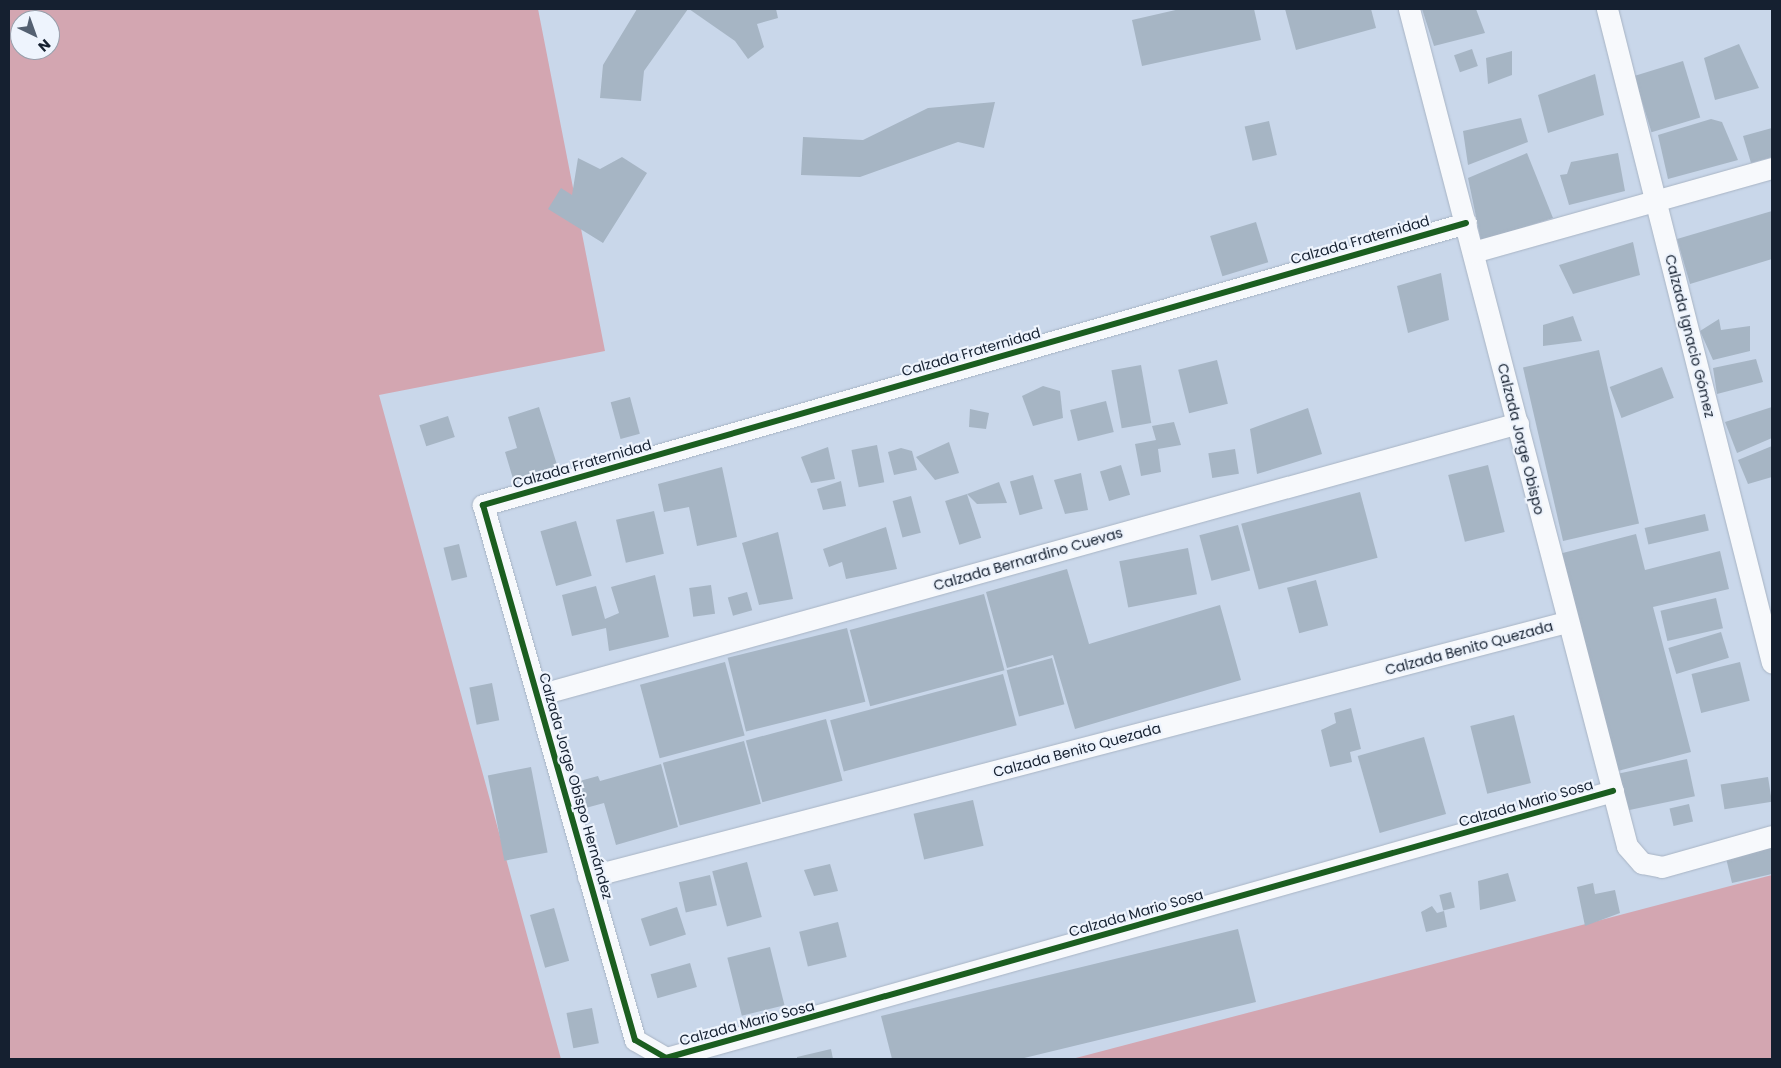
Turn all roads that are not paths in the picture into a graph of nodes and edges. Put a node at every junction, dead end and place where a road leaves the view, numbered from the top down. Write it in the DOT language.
graph roads {
  1 [pos="1409,9"];
  2 [pos="1607,9"];
  3 [pos="1772,168"];
  4 [pos="1656,199"];
  5 [pos="1466,223"];
  6 [pos="1473,252"];
  7 [pos="1518,423"];
  8 [pos="483,505"];
  9 [pos="1566,622"];
  10 [pos="1772,663"];
  11 [pos="538,695"];
  12 [pos="1613,791"];
  13 [pos="1772,836"];
  14 [pos="588,877"];
  15 [pos="666,1058"];
  1 -- 5 [label="street, Calzada Jorge Obispo"];
  2 -- 4 [label="street, Calzada Ignacio Gómez"];
  3 -- 4 [label="street"];
  4 -- 6 [label="street"];
  4 -- 10 [label="street, Calzada Ignacio Gómez"];
  5 -- 6 [label="street, Calzada Jorge Obispo"];
  5 -- 8 [label="street, Calzada Fraternidad"];
  6 -- 7 [label="street, Calzada Jorge Obispo"];
  7 -- 9 [label="street, Calzada Jorge Obispo"];
  7 -- 11 [label="street, Calzada Bernardino Cuevas"];
  8 -- 11 [label="street, Calzada Jorge Obispo Hernández"];
  9 -- 12 [label="street, Calzada Jorge Obispo"];
  9 -- 14 [label="street, Calzada Benito Quezada"];
  11 -- 14 [label="street, Calzada Jorge Obispo Hernández"];
  12 -- 13 [label="street, Calzada Jorge Obispo"];
  12 -- 15 [label="street, Calzada Mario Sosa"];
  14 -- 15 [label="street, Calzada Jorge Obispo Hernández"];
}
